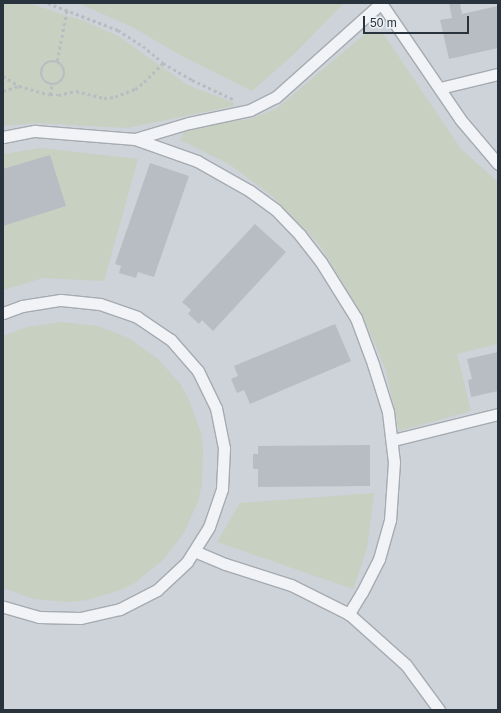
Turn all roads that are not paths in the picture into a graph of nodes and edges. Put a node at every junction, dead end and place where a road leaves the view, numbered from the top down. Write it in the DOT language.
graph roads {
  1 [pos="381,3"];
  2 [pos="498,74"];
  3 [pos="440,88"];
  4 [pos="3,137"];
  5 [pos="135,139"];
  6 [pos="496,160"];
  7 [pos="3,314"];
  8 [pos="498,414"];
  9 [pos="393,440"];
  10 [pos="195,550"];
  11 [pos="3,607"];
  12 [pos="349,614"];
  13 [pos="439,710"];
  1 -- 3 [label="street"];
  1 -- 5 [label="street"];
  2 -- 3 [label="street"];
  3 -- 6 [label="street"];
  4 -- 5 [label="street"];
  5 -- 9 [label="street"];
  7 -- 10 [label="street"];
  8 -- 9 [label="street"];
  9 -- 12 [label="street"];
  10 -- 11 [label="street"];
  10 -- 12 [label="street"];
  12 -- 13 [label="street"];
}
